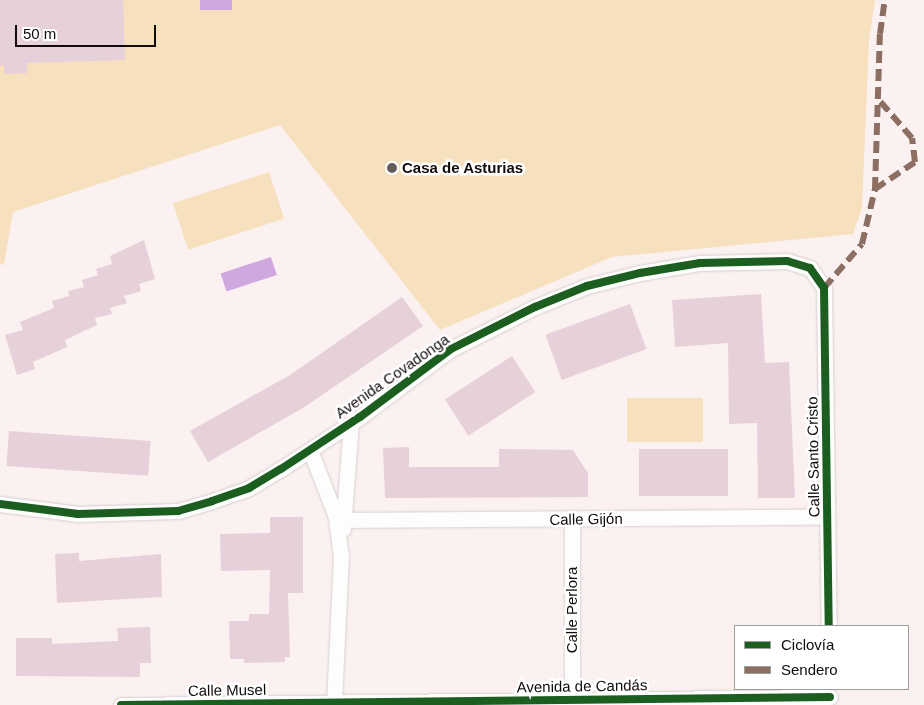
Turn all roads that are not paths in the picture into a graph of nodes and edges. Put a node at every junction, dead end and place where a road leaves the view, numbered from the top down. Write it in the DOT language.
graph roads {
  1 [pos="824,288"];
  2 [pos="350,423"];
  3 [pos="310,450"];
  4 [pos="0,504"];
  5 [pos="827,516"];
  6 [pos="572,519"];
  7 [pos="344,520"];
  8 [pos="341,555"];
  9 [pos="829,625"];
  10 [pos="830,697"];
  11 [pos="572,700"];
  12 [pos="334,704"];
  13 [pos="121,705"];
  1 -- 2 [label="street, Avenida Covadonga"];
  1 -- 5 [label="street, Calle Santo Cristo"];
  2 -- 3 [label="street, Avenida Covadonga"];
  2 -- 7 [label="street"];
  3 -- 4 [label="street, Avenida Covadonga"];
  3 -- 8 [label="street"];
  5 -- 6 [label="street, Calle Gijón"];
  5 -- 9 [label="street, Calle Santo Cristo"];
  6 -- 7 [label="street, Calle Gijón"];
  6 -- 11 [label="street, Calle Perlora"];
  7 -- 8 [label="street"];
  8 -- 12 [label="street"];
  10 -- 11 [label="street, Avenida de Candás"];
  11 -- 12 [label="street, Avenida de Candás"];
  12 -- 13 [label="street, Calle Musel"];
}
